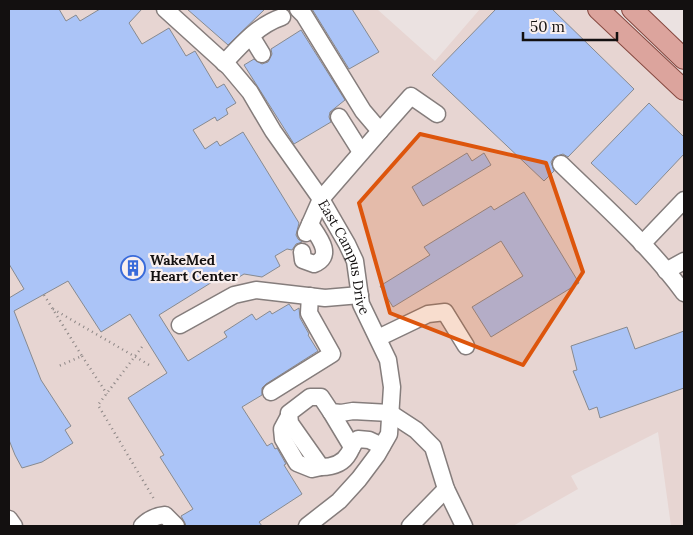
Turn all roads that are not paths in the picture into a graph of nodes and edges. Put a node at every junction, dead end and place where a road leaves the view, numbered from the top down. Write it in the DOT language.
graph roads {
  1 [pos="165,9"];
  2 [pos="298,9"];
  3 [pos="598,9"];
  4 [pos="632,9"];
  5 [pos="282,17"];
  6 [pos="248,39"];
  7 [pos="258,56"];
  8 [pos="684,59"];
  9 [pos="224,63"];
  10 [pos="684,90"];
  11 [pos="437,114"];
  12 [pos="339,117"];
  13 [pos="380,131"];
  14 [pos="361,152"];
  15 [pos="561,164"];
  16 [pos="321,199"];
  17 [pos="684,200"];
  18 [pos="642,244"];
  19 [pos="302,252"];
  20 [pos="684,261"];
  21 [pos="666,271"];
  22 [pos="684,293"];
  23 [pos="360,295"];
  24 [pos="310,296"];
  25 [pos="180,326"];
  26 [pos="378,338"];
  27 [pos="466,346"];
  28 [pos="271,392"];
  29 [pos="331,412"];
  30 [pos="359,412"];
  31 [pos="390,413"];
  32 [pos="355,443"];
  33 [pos="382,446"];
  34 [pos="446,489"];
  35 [pos="9,519"];
  36 [pos="171,521"];
  37 [pos="14,526"];
  38 [pos="142,526"];
  39 [pos="186,526"];
  40 [pos="307,526"];
  41 [pos="410,526"];
  42 [pos="464,526"];
  1 -- 9 [label="street, East Campus Drive"];
  2 -- 13 [label="street"];
  3 -- 10 [label="main road"];
  4 -- 8 [label="main road"];
  5 -- 6 [label="street"];
  6 -- 7 [label="street"];
  6 -- 9 [label="street"];
  9 -- 16 [label="street, East Campus Drive"];
  11 -- 13 [label="street"];
  12 -- 14 [label="street"];
  13 -- 14 [label="street"];
  14 -- 16 [label="street"];
  15 -- 18 [label="street"];
  16 -- 19 [label="street"];
  16 -- 23 [label="street, East Campus Drive"];
  17 -- 18 [label="street"];
  18 -- 21 [label="street"];
  20 -- 21 [label="street"];
  21 -- 22 [label="street"];
  23 -- 24 [label="street"];
  23 -- 26 [label="street, East Campus Drive"];
  24 -- 25 [label="street"];
  24 -- 28 [label="street"];
  26 -- 27 [label="street"];
  26 -- 31 [label="street, East Campus Drive"];
  29 -- 30 [label="street"];
  29 -- 32 [label="street"];
  29 -- 32 [label="street"];
  30 -- 31 [label="street"];
  30 -- 32 [label="street"];
  31 -- 33 [label="street, East Campus Drive"];
  31 -- 34 [label="street"];
  32 -- 33 [label="street"];
  33 -- 40 [label="street, East Campus Drive"];
  34 -- 41 [label="street"];
  34 -- 42 [label="street"];
  35 -- 37 [label="street"];
  36 -- 38 [label="street"];
  36 -- 39 [label="street"];
}
